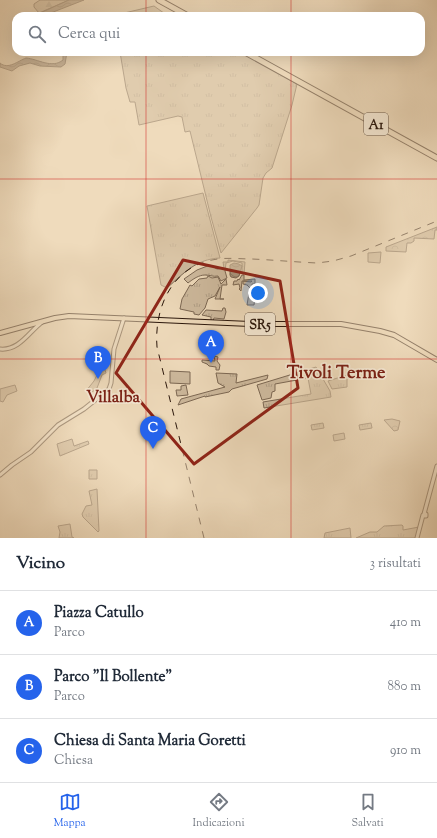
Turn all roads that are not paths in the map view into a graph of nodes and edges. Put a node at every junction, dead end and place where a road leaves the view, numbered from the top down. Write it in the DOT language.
graph roads {
  1 [pos="153,0"];
  2 [pos="159,0"];
  3 [pos="164,5"];
  4 [pos="175,12"];
  5 [pos="179,12"];
  6 [pos="253,56"];
  7 [pos="259,56"];
  8 [pos="298,80"];
  9 [pos="315,89"];
  10 [pos="437,155"];
  11 [pos="437,158"];
  12 [pos="124,318"];
  13 [pos="35,325"];
  14 [pos="0,333"];
  15 [pos="0,349"];
  16 [pos="437,360"];
  17 [pos="437,466"];
  18 [pos="0,476"];
  19 [pos="417,538"];
  1 -- 3 [label="highway"];
  2 -- 3 [label="highway"];
  3 -- 4 [label="highway"];
  3 -- 5 [label="highway"];
  6 -- 8 [label="highway, A1"];
  7 -- 8 [label="highway, A1"];
  8 -- 9 [label="highway, A1"];
  9 -- 10 [label="highway, A1"];
  9 -- 11 [label="highway, A1"];
  12 -- 13 [label="main road, SR5"];
  12 -- 16 [label="main road, SR5"];
  12 -- 18 [label="street"];
  13 -- 14 [label="main road, SR5"];
  13 -- 15 [label="street"];
  17 -- 19 [label="street"];
}
